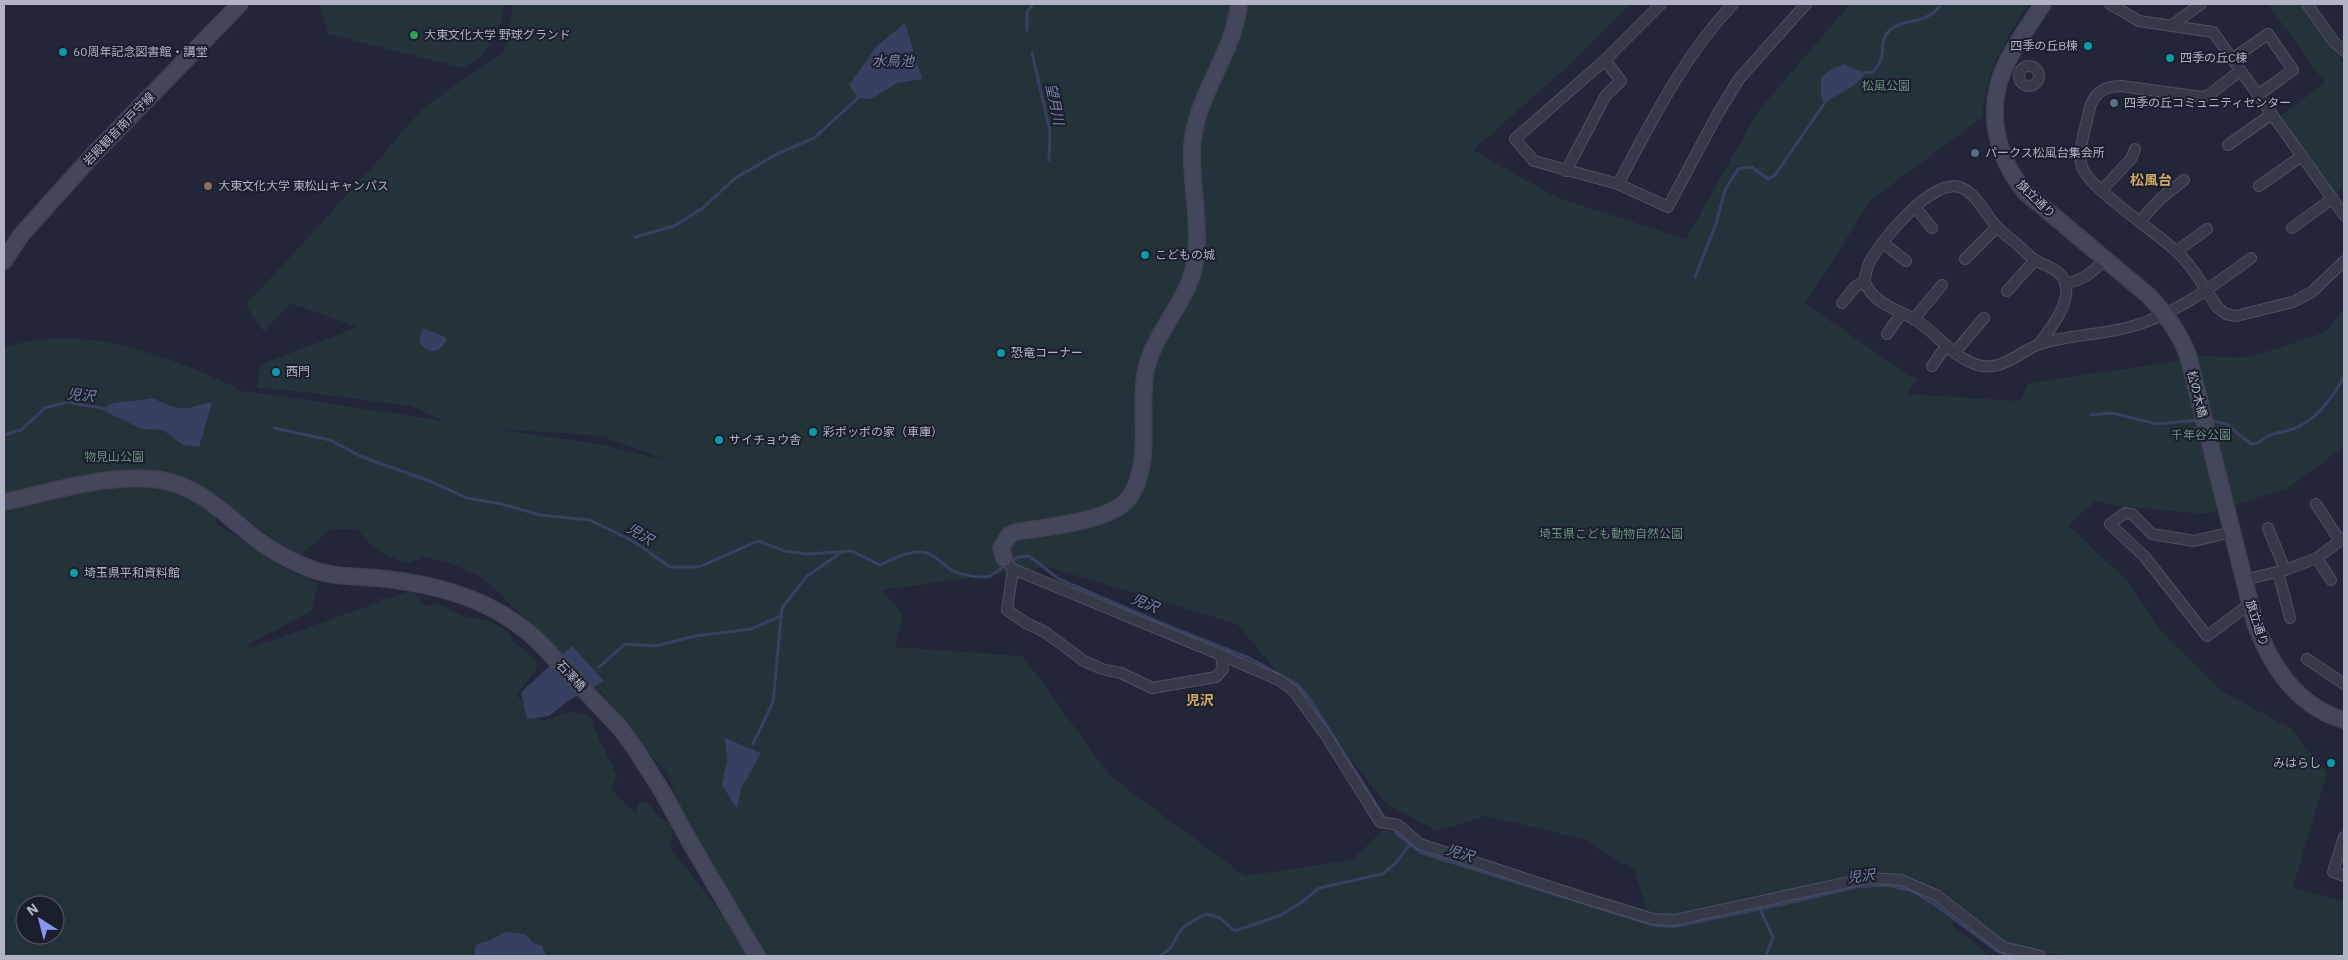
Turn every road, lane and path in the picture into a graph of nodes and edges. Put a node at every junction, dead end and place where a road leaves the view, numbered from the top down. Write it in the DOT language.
graph roads {
  1 [pos="240,4"];
  2 [pos="1240,4"];
  3 [pos="1661,4"];
  4 [pos="1733,4"];
  5 [pos="1806,4"];
  6 [pos="2043,4"];
  7 [pos="2110,4"];
  8 [pos="2201,4"];
  9 [pos="2307,4"];
  10 [pos="2172,25"];
  11 [pos="2344,51"];
  12 [pos="2232,59"];
  13 [pos="1605,60"];
  14 [pos="2005,66"];
  15 [pos="2240,71"];
  16 [pos="2021,72"];
  17 [pos="2258,95"];
  18 [pos="2272,114"];
  19 [pos="2228,145"];
  20 [pos="2135,149"];
  21 [pos="2302,156"];
  22 [pos="1566,171"];
  23 [pos="2184,180"];
  24 [pos="1618,184"];
  25 [pos="2259,186"];
  26 [pos="2102,190"];
  27 [pos="2333,198"];
  28 [pos="1915,207"];
  29 [pos="2344,215"];
  30 [pos="2140,221"];
  31 [pos="1997,227"];
  32 [pos="1932,228"];
  33 [pos="2292,228"];
  34 [pos="2206,229"];
  35 [pos="1882,243"];
  36 [pos="2177,251"];
  37 [pos="2251,258"];
  38 [pos="1965,259"];
  39 [pos="1906,260"];
  40 [pos="2035,260"];
  41 [pos="2105,260"];
  42 [pos="4,261"];
  43 [pos="2344,262"];
  44 [pos="1864,281"];
  45 [pos="2065,284"];
  46 [pos="1942,285"];
  47 [pos="2206,290"];
  48 [pos="2007,291"];
  49 [pos="1842,303"];
  50 [pos="2165,313"];
  51 [pos="1902,314"];
  52 [pos="1984,318"];
  53 [pos="1914,319"];
  54 [pos="1887,334"];
  55 [pos="2040,344"];
  56 [pos="1951,349"];
  57 [pos="2188,355"];
  58 [pos="1932,366"];
  59 [pos="2221,491"];
  60 [pos="4,502"];
  61 [pos="2316,504"];
  62 [pos="2268,528"];
  63 [pos="2232,532"];
  64 [pos="2342,539"];
  65 [pos="2317,558"];
  66 [pos="1010,565"];
  67 [pos="2281,571"];
  68 [pos="2244,580"];
  69 [pos="2331,580"];
  70 [pos="2250,604"];
  71 [pos="2290,618"];
  72 [pos="1221,655"];
  73 [pos="2308,658"];
  74 [pos="2344,684"];
  75 [pos="2344,720"];
  76 [pos="2344,838"];
  77 [pos="2344,876"];
  78 [pos="757,956"];
  79 [pos="2040,956"];
  1 -- 42 [label="street, 岩殿観音南戸守線"];
  2 -- 66 [label="street"];
  3 -- 13 [label="street"];
  4 -- 24 [label="street"];
  5 -- 24 [label="street"];
  6 -- 14 [label="street, 旗立通り"];
  7 -- 10 [label="street"];
  8 -- 10 [label="street"];
  9 -- 11 [label="street"];
  10 -- 12 [label="street"];
  12 -- 15 [label="street"];
  12 -- 17 [label="street"];
  13 -- 22 [label="street"];
  13 -- 22 [label="street"];
  14 -- 16 [label="street"];
  14 -- 41 [label="street, 旗立通り"];
  15 -- 17 [label="street"];
  15 -- 26 [label="street"];
  17 -- 18 [label="street"];
  18 -- 19 [label="street"];
  18 -- 21 [label="street"];
  20 -- 26 [label="street"];
  21 -- 25 [label="street"];
  21 -- 27 [label="street"];
  22 -- 24 [label="street"];
  23 -- 30 [label="street"];
  26 -- 30 [label="street"];
  27 -- 29 [label="street"];
  27 -- 33 [label="street"];
  28 -- 31 [label="street"];
  28 -- 32 [label="street"];
  28 -- 35 [label="street"];
  30 -- 36 [label="street"];
  31 -- 38 [label="street"];
  31 -- 40 [label="street"];
  34 -- 36 [label="street"];
  35 -- 39 [label="street"];
  35 -- 44 [label="street"];
  36 -- 47 [label="street"];
  37 -- 47 [label="street"];
  40 -- 45 [label="street"];
  40 -- 48 [label="street"];
  41 -- 45 [label="street"];
  41 -- 50 [label="street, 旗立通り"];
  43 -- 47 [label="street"];
  44 -- 49 [label="street"];
  44 -- 51 [label="street"];
  45 -- 55 [label="street"];
  46 -- 53 [label="street"];
  47 -- 50 [label="street"];
  50 -- 55 [label="street"];
  50 -- 57 [label="street, 旗立通り"];
  51 -- 53 [label="street"];
  51 -- 54 [label="street"];
  52 -- 56 [label="street"];
  53 -- 56 [label="street"];
  55 -- 56 [label="street"];
  56 -- 58 [label="street"];
  57 -- 59 [label="street, 松の木橋"];
  59 -- 63 [label="street, 旗立通り"];
  60 -- 78 [label="street, 石澤橋"];
  61 -- 64 [label="street"];
  62 -- 67 [label="street"];
  63 -- 68 [label="street, 旗立通り"];
  63 -- 70 [label="street"];
  64 -- 65 [label="street"];
  65 -- 67 [label="street"];
  65 -- 69 [label="street"];
  66 -- 72 [label="street"];
  66 -- 72 [label="street"];
  67 -- 68 [label="street"];
  67 -- 71 [label="street"];
  68 -- 70 [label="street, 旗立通り"];
  70 -- 75 [label="street, 旗立通り"];
  72 -- 79 [label="street"];
  73 -- 74 [label="street"];
  76 -- 77 [label="street"];
}
